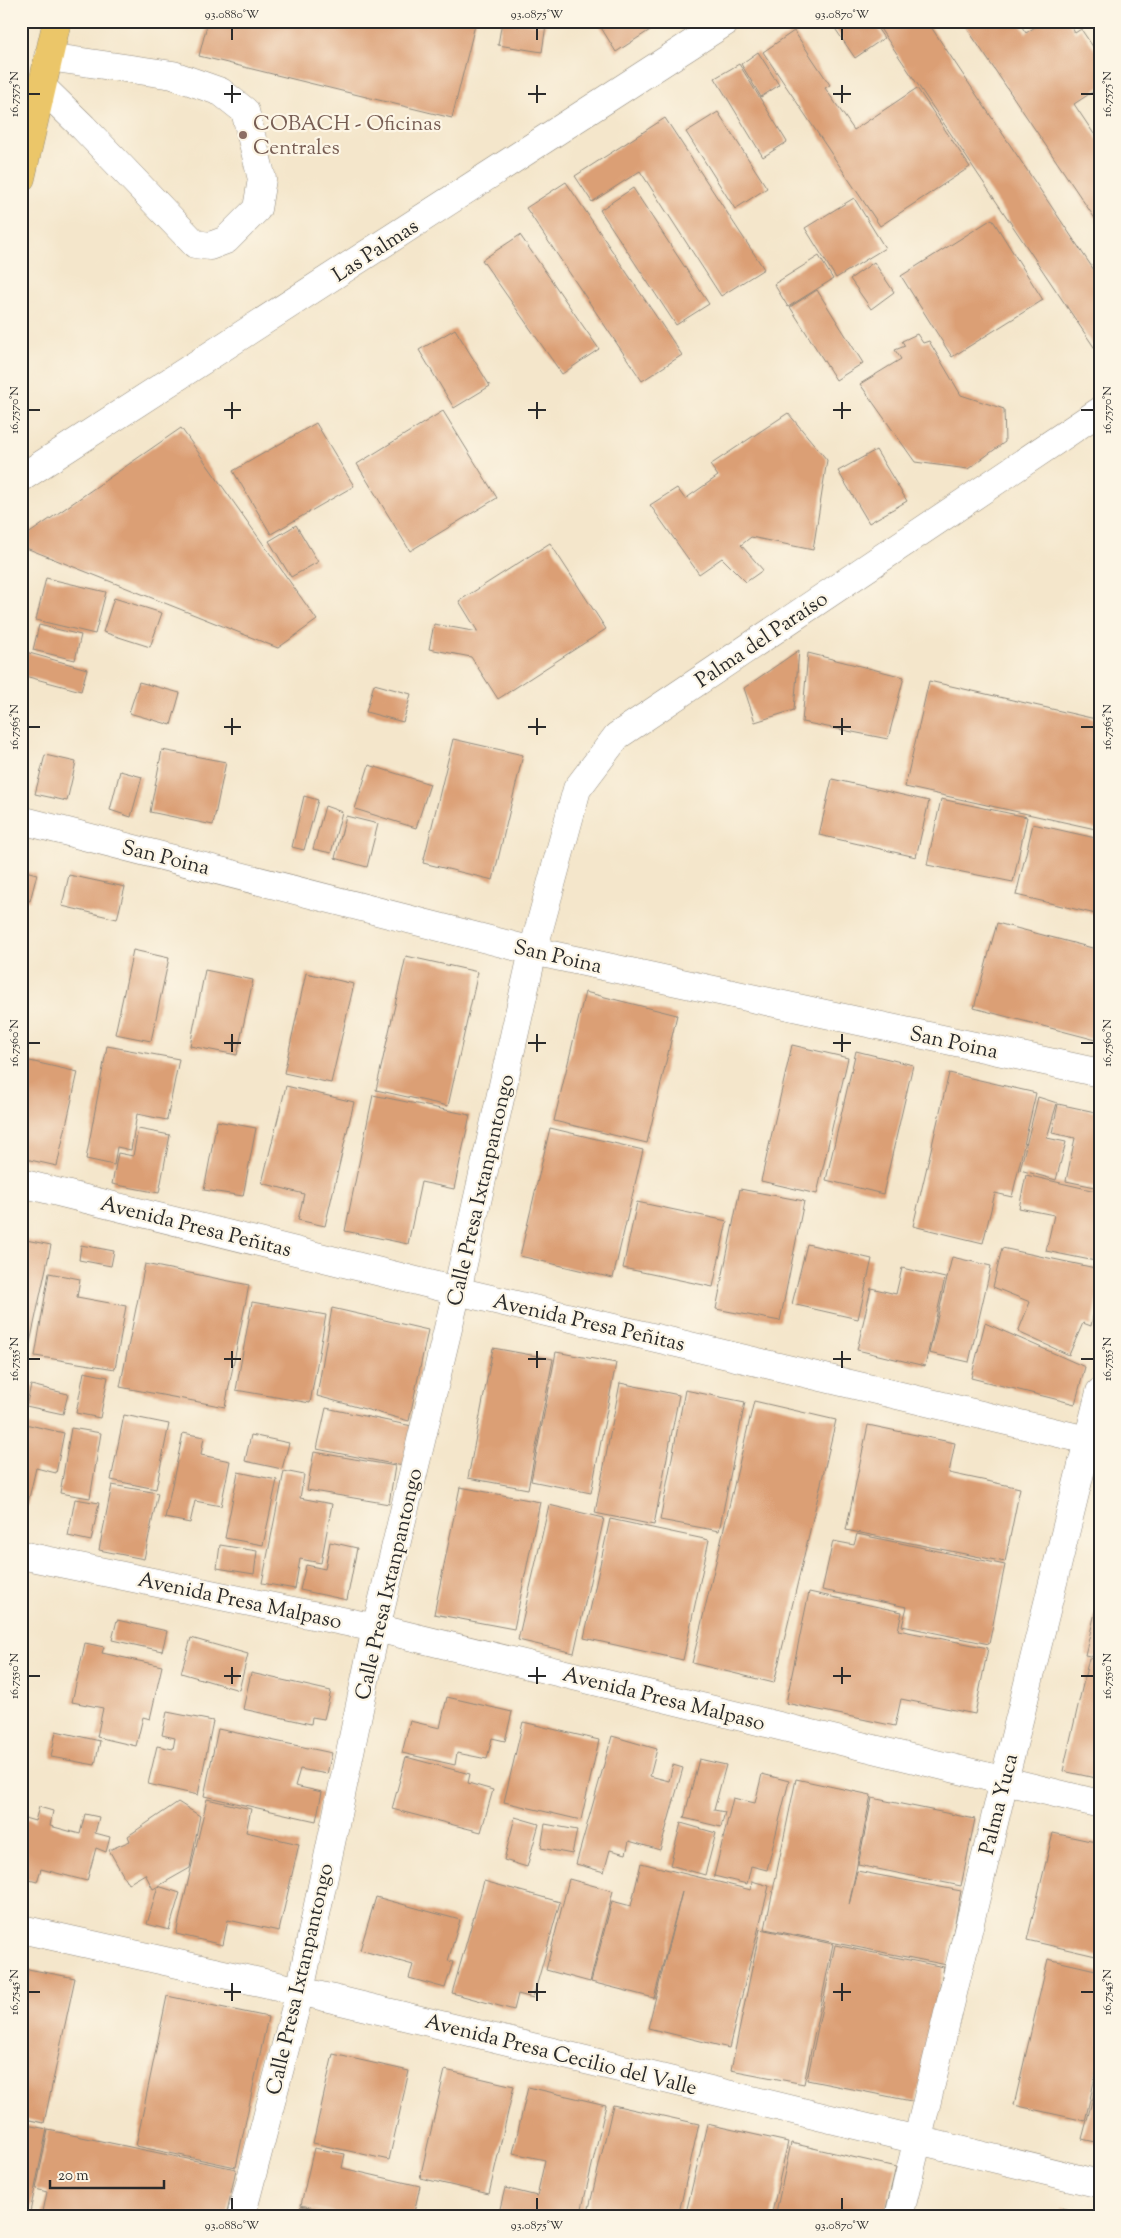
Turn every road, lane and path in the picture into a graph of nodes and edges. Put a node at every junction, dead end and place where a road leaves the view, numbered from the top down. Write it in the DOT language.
graph roads {
  1 [pos="56,21"];
  2 [pos="727,21"];
  3 [pos="48,57"];
  4 [pos="42,87"];
  5 [pos="21,178"];
  6 [pos="1100,411"];
  7 [pos="21,478"];
  8 [pos="21,820"];
  9 [pos="533,951"];
  10 [pos="1100,1073"];
  11 [pos="21,1183"];
  12 [pos="457,1291"];
  13 [pos="1100,1392"];
  14 [pos="1094,1442"];
  15 [pos="21,1554"];
  16 [pos="376,1628"];
  17 [pos="1004,1781"];
  18 [pos="1100,1804"];
  19 [pos="21,1928"];
  20 [pos="300,1991"];
  21 [pos="916,2140"];
  22 [pos="1100,2184"];
  23 [pos="241,2217"];
  24 [pos="899,2217"];
  1 -- 3 [label="main road"];
  2 -- 7 [label="street, Las Palmas"];
  3 -- 4 [label="main road"];
  3 -- 4 [label="street"];
  4 -- 5 [label="main road"];
  6 -- 9 [label="street, Palma del Paraíso"];
  8 -- 9 [label="street, San Poina"];
  9 -- 10 [label="street, San Poina"];
  9 -- 12 [label="street, Calle Presa Ixtanpantongo"];
  11 -- 12 [label="street, Avenida Presa Peñitas"];
  12 -- 14 [label="street, Avenida Presa Peñitas"];
  12 -- 16 [label="street, Calle Presa Ixtanpantongo"];
  13 -- 14 [label="street, Palma Yuca"];
  14 -- 17 [label="street, Palma Yuca"];
  15 -- 16 [label="street, Avenida Presa Malpaso"];
  16 -- 17 [label="street, Avenida Presa Malpaso"];
  16 -- 20 [label="street, Calle Presa Ixtanpantongo"];
  17 -- 18 [label="street, Avenida Presa Malpaso"];
  17 -- 21 [label="street, Palma Yuca"];
  19 -- 20 [label="street, Avenida Presa Cecilio del Valle"];
  20 -- 21 [label="street, Avenida Presa Cecilio del Valle"];
  20 -- 23 [label="street, Calle Presa Ixtanpantongo"];
  21 -- 22 [label="street, Avenida Presa Cecilio del Valle"];
  21 -- 24 [label="street, Palma Yuca"];
}
